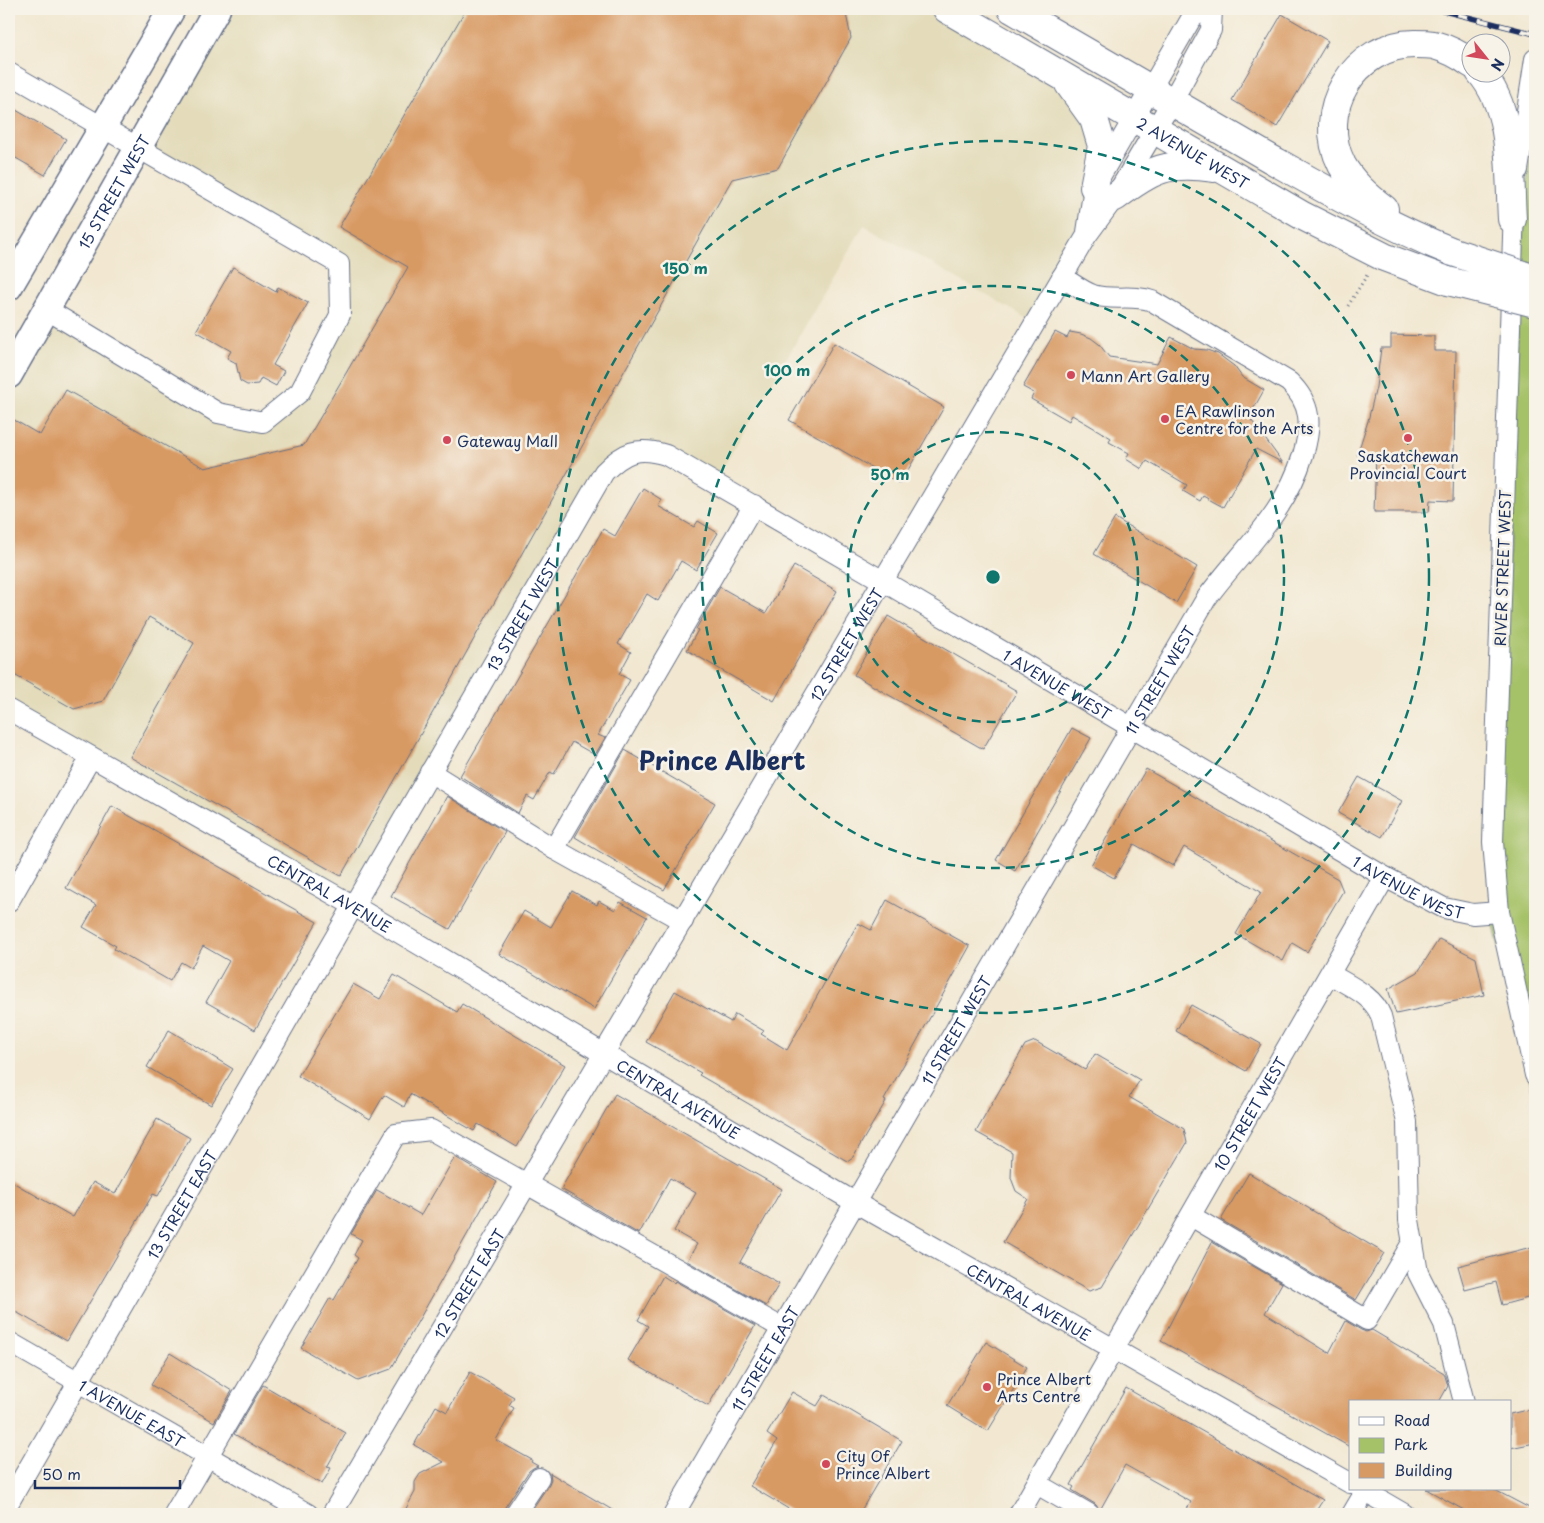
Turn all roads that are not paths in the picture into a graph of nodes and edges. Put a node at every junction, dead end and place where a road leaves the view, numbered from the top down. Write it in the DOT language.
graph roads {
  1 [pos="172,9"];
  2 [pos="217,9"];
  3 [pos="946,9"];
  4 [pos="1012,9"];
  5 [pos="1203,9"];
  6 [pos="1212,9"];
  7 [pos="1462,57"];
  8 [pos="1535,60"];
  9 [pos="9,72"];
  10 [pos="1064,76"];
  11 [pos="1488,82"];
  12 [pos="1160,96"];
  13 [pos="1144,123"];
  14 [pos="102,127"];
  15 [pos="137,147"];
  16 [pos="1221,169"];
  17 [pos="1104,192"];
  18 [pos="1512,220"];
  19 [pos="1453,252"];
  20 [pos="1062,277"];
  21 [pos="1535,279"];
  22 [pos="9,287"];
  23 [pos="1535,303"];
  24 [pos="46,309"];
  25 [pos="9,374"];
  26 [pos="754,505"];
  27 [pos="883,581"];
  28 [pos="9,710"];
  29 [pos="1132,727"];
  30 [pos="91,756"];
  31 [pos="430,772"];
  32 [pos="554,849"];
  33 [pos="1386,877"];
  34 [pos="9,901"];
  35 [pos="354,906"];
  36 [pos="1499,912"];
  37 [pos="683,922"];
  38 [pos="1330,974"];
  39 [pos="605,1053"];
  40 [pos="1535,1075"];
  41 [pos="528,1184"];
  42 [pos="856,1202"];
  43 [pos="1191,1216"];
  44 [pos="1413,1241"];
  45 [pos="782,1328"];
  46 [pos="9,1342"];
  47 [pos="1115,1350"];
  48 [pos="79,1382"];
  49 [pos="1463,1400"];
  50 [pos="208,1456"];
  51 [pos="539,1478"];
  52 [pos="1349,1482"];
  53 [pos="1037,1484"];
  54 [pos="1358,1490"];
  55 [pos="1362,1490"];
  56 [pos="9,1502"];
  57 [pos="174,1514"];
  58 [pos="308,1514"];
  59 [pos="332,1514"];
  60 [pos="515,1514"];
  61 [pos="674,1514"];
  62 [pos="1019,1514"];
  63 [pos="1089,1514"];
  64 [pos="1352,1514"];
  65 [pos="1404,1514"];
  1 -- 14 [label="main road"];
  2 -- 15 [label="main road, 15 STREET WEST"];
  3 -- 10 [label="highway, 2 AVENUE WEST"];
  4 -- 12 [label="highway, 2 AVENUE WEST"];
  5 -- 12 [label="street, 12 STREET WEST"];
  6 -- 12 [label="street, 12 STREET WEST"];
  7 -- 19 [label="highway"];
  8 -- 18 [label="street, RIVER STREET WEST"];
  9 -- 14 [label="street"];
  10 -- 13 [label="highway, 2 AVENUE WEST"];
  10 -- 17 [label="highway"];
  11 -- 18 [label="highway"];
  12 -- 13 [label="street, 12 STREET WEST"];
  12 -- 19 [label="highway, 2 AVENUE WEST"];
  13 -- 16 [label="highway, 2 AVENUE WEST"];
  13 -- 17 [label="street, 12 STREET WEST"];
  14 -- 15 [label="street"];
  14 -- 22 [label="main road"];
  15 -- 24 [label="main road, 15 STREET WEST"];
  15 -- 24 [label="street"];
  16 -- 17 [label="highway"];
  16 -- 23 [label="highway, 2 AVENUE WEST, bridge"];
  17 -- 20 [label="street, 12 STREET WEST"];
  18 -- 36 [label="street, RIVER STREET WEST"];
  19 -- 21 [label="highway, bridge"];
  20 -- 27 [label="street, 12 STREET WEST"];
  20 -- 29 [label="street, 11 STREET WEST"];
  24 -- 25 [label="main road, 15 STREET WEST"];
  26 -- 27 [label="street, 1 AVENUE WEST"];
  26 -- 31 [label="street, 13 STREET WEST"];
  26 -- 32 [label="street"];
  27 -- 29 [label="street, 1 AVENUE WEST"];
  27 -- 37 [label="street, 12 STREET WEST"];
  28 -- 30 [label="street, CENTRAL AVENUE"];
  29 -- 33 [label="street, 1 AVENUE WEST"];
  29 -- 42 [label="street, 11 STREET WEST"];
  30 -- 34 [label="street"];
  30 -- 35 [label="street, CENTRAL AVENUE"];
  31 -- 32 [label="street"];
  31 -- 35 [label="street, 13 STREET WEST"];
  32 -- 37 [label="street"];
  33 -- 36 [label="street, 1 AVENUE WEST"];
  33 -- 38 [label="street, 10 STREET WEST"];
  35 -- 39 [label="street, CENTRAL AVENUE"];
  35 -- 48 [label="street, 13 STREET EAST"];
  36 -- 40 [label="street, RIVER STREET WEST"];
  37 -- 39 [label="street, 12 STREET WEST"];
  38 -- 43 [label="street, 10 STREET WEST"];
  38 -- 44 [label="street"];
  39 -- 41 [label="street, 12 STREET EAST"];
  39 -- 42 [label="street, CENTRAL AVENUE"];
  41 -- 45 [label="street"];
  41 -- 50 [label="street"];
  41 -- 59 [label="street, 12 STREET EAST"];
  42 -- 45 [label="street, 11 STREET EAST"];
  42 -- 47 [label="street, CENTRAL AVENUE"];
  43 -- 44 [label="street"];
  43 -- 47 [label="street, 10 STREET WEST"];
  44 -- 49 [label="street"];
  45 -- 61 [label="street, 11 STREET EAST"];
  46 -- 48 [label="street, 1 AVENUE EAST"];
  47 -- 52 [label="street, CENTRAL AVENUE"];
  47 -- 53 [label="street, 10 STREET WEST"];
  48 -- 50 [label="street, 1 AVENUE EAST"];
  48 -- 56 [label="street, 13 STREET EAST"];
  50 -- 57 [label="street"];
  50 -- 58 [label="street, 1 AVENUE EAST"];
  51 -- 60 [label="street"];
  53 -- 62 [label="street, 10 STREET WEST"];
  53 -- 63 [label="street"];
  54 -- 64 [label="street"];
  55 -- 65 [label="street, CENTRAL AVENUE"];
}
